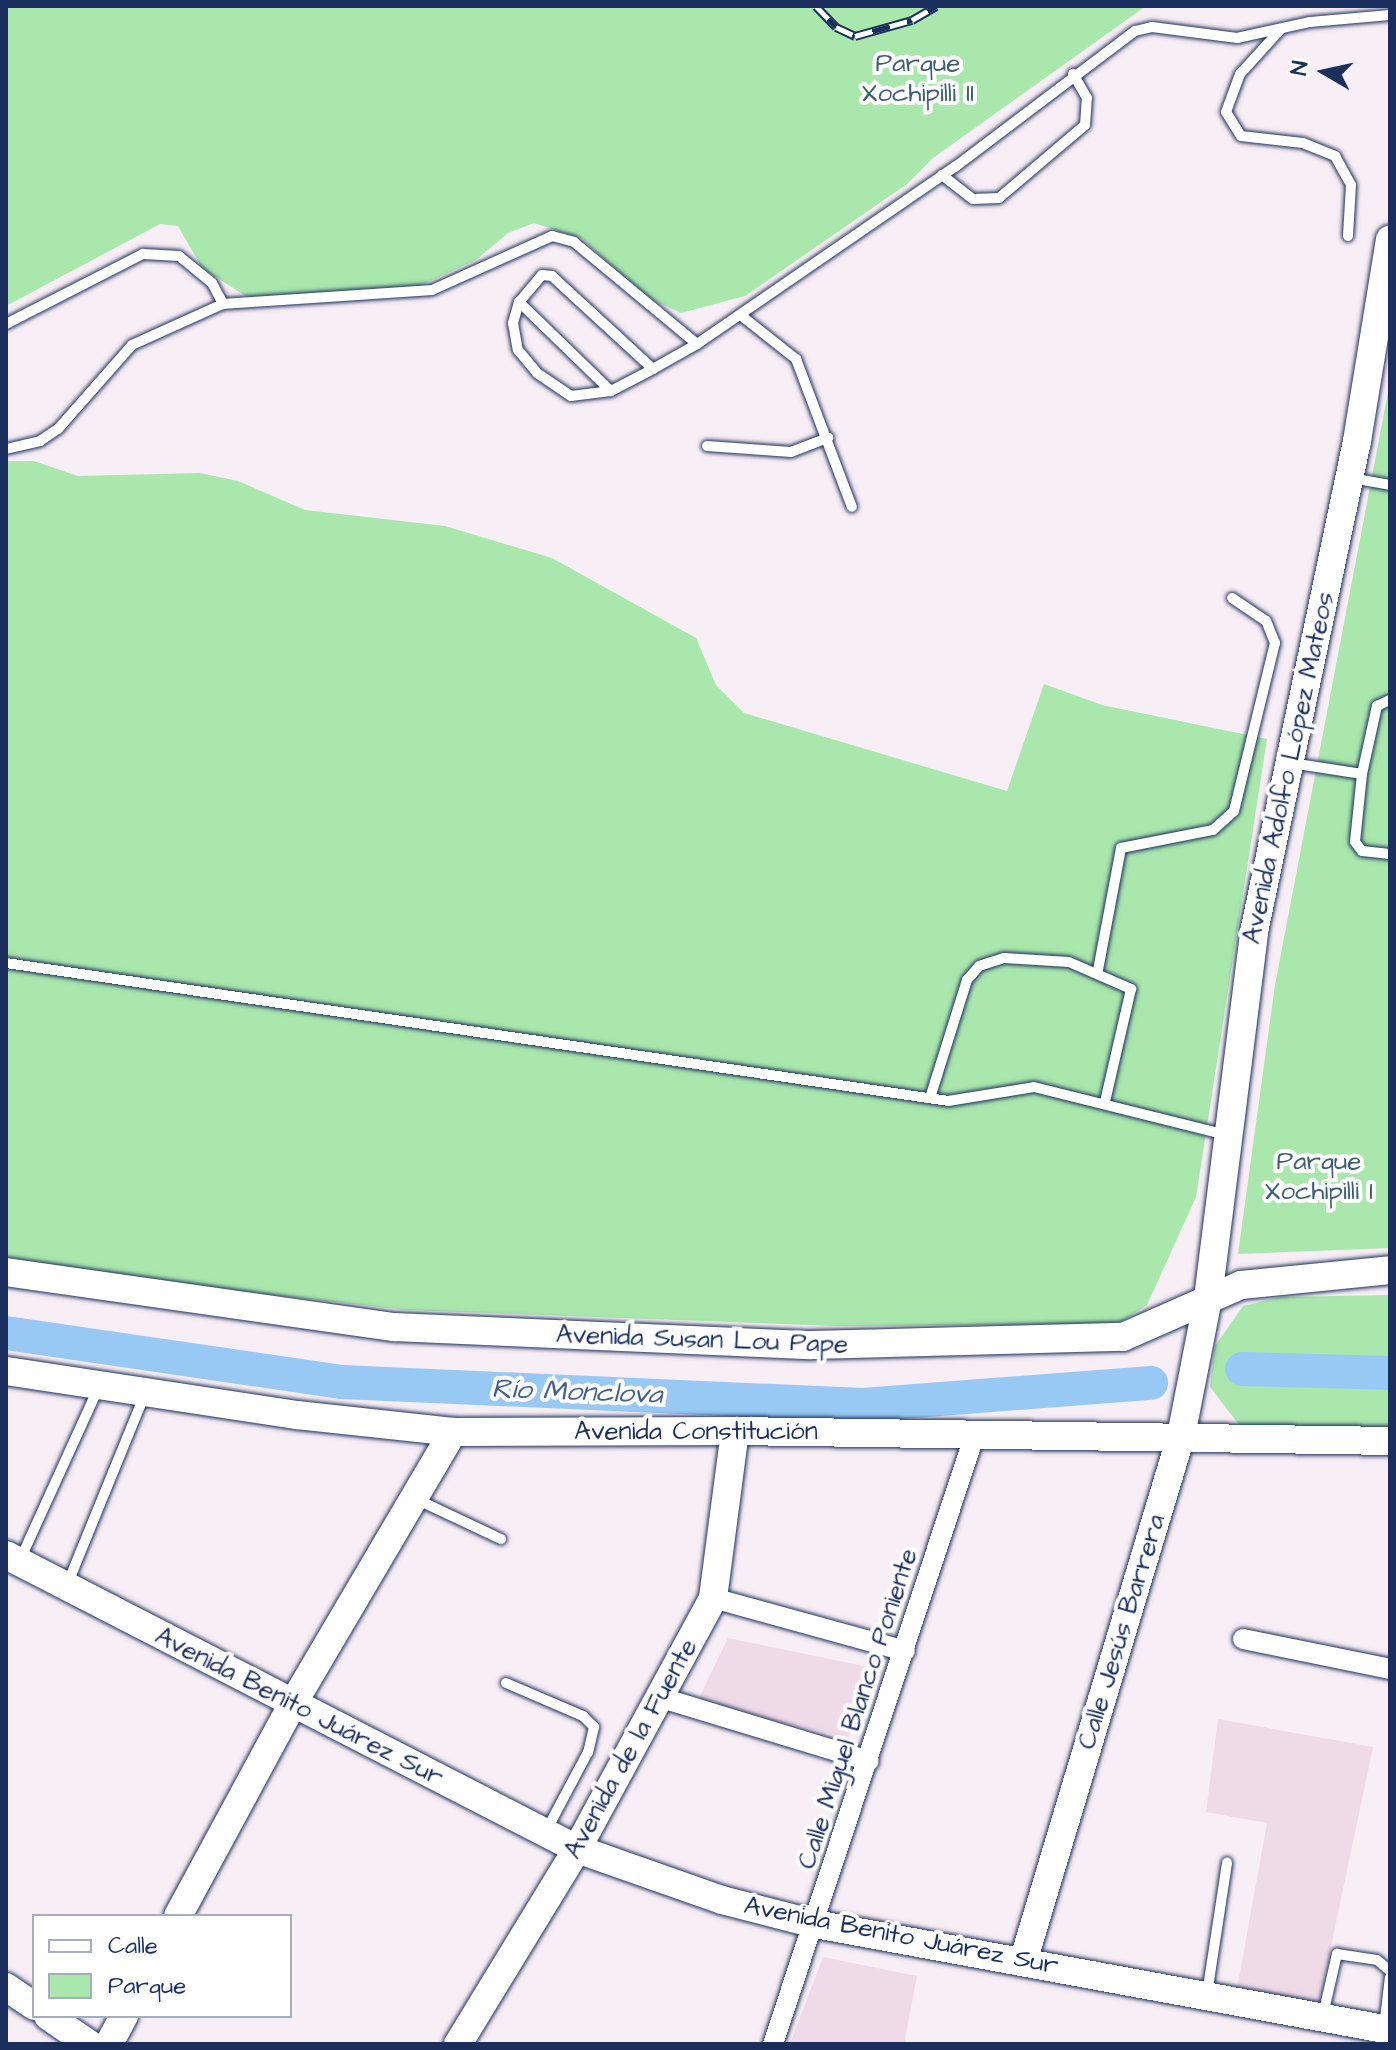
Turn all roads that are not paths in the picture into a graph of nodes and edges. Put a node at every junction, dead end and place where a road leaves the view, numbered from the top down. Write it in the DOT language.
graph roads {
  1 [pos="1390,15"];
  2 [pos="1283,28"];
  3 [pos="1073,74"];
  4 [pos="942,175"];
  5 [pos="1348,236"];
  6 [pos="1390,240"];
  7 [pos="519,302"];
  8 [pos="223,304"];
  9 [pos="743,317"];
  10 [pos="6,324"];
  11 [pos="697,344"];
  12 [pos="653,369"];
  13 [pos="611,391"];
  14 [pos="828,438"];
  15 [pos="707,446"];
  16 [pos="6,449"];
  17 [pos="1349,478"];
  18 [pos="1390,485"];
  19 [pos="852,507"];
  20 [pos="1232,598"];
  21 [pos="1390,700"];
  22 [pos="1289,762"];
  23 [pos="1362,774"];
  24 [pos="1390,854"];
  25 [pos="6,963"];
  26 [pos="1098,970"];
  27 [pos="930,1098"];
  28 [pos="1105,1102"];
  29 [pos="1227,1135"];
  30 [pos="1390,1270"];
  31 [pos="6,1272"];
  32 [pos="1208,1298"];
  33 [pos="6,1371"];
  34 [pos="101,1384"];
  35 [pos="146,1391"];
  36 [pos="1189,1392"];
  37 [pos="735,1431"];
  38 [pos="453,1432"];
  39 [pos="975,1434"];
  40 [pos="1137,1436"];
  41 [pos="1181,1436"];
  42 [pos="1226,1437"];
  43 [pos="1390,1441"];
  44 [pos="414,1498"];
  45 [pos="501,1539"];
  46 [pos="13,1558"];
  47 [pos="66,1586"];
  48 [pos="713,1598"];
  49 [pos="1243,1639"];
  50 [pos="905,1651"];
  51 [pos="1390,1669"];
  52 [pos="506,1683"];
  53 [pos="662,1698"];
  54 [pos="292,1705"];
  55 [pos="869,1761"];
  56 [pos="545,1833"];
  57 [pos="577,1849"];
  58 [pos="1227,1863"];
  59 [pos="179,1914"];
  60 [pos="815,1924"];
  61 [pos="1023,1962"];
  62 [pos="1390,1974"];
  63 [pos="6,1987"];
  64 [pos="1206,1996"];
  65 [pos="32,2005"];
  66 [pos="1322,2017"];
  67 [pos="51,2018"];
  68 [pos="123,2018"];
  69 [pos="1387,2029"];
  70 [pos="89,2044"];
  71 [pos="109,2044"];
  72 [pos="458,2044"];
  73 [pos="773,2044"];
  1 -- 2 [label="lane"];
  2 -- 3 [label="lane"];
  2 -- 5 [label="lane"];
  3 -- 4 [label="lane"];
  3 -- 4 [label="lane"];
  4 -- 9 [label="lane"];
  6 -- 17 [label="street, Avenida Adolfo López Mateos"];
  7 -- 12 [label="lane"];
  7 -- 13 [label="lane"];
  7 -- 13 [label="lane"];
  8 -- 10 [label="lane"];
  8 -- 11 [label="lane"];
  8 -- 16 [label="lane"];
  9 -- 11 [label="lane"];
  9 -- 14 [label="lane"];
  11 -- 12 [label="lane"];
  12 -- 13 [label="lane"];
  14 -- 15 [label="lane"];
  14 -- 19 [label="lane"];
  17 -- 18 [label="lane"];
  17 -- 22 [label="street, Avenida Adolfo López Mateos"];
  20 -- 26 [label="lane"];
  21 -- 23 [label="lane"];
  22 -- 23 [label="lane"];
  22 -- 29 [label="street, Avenida Adolfo López Mateos"];
  23 -- 24 [label="lane"];
  25 -- 27 [label="lane"];
  26 -- 27 [label="lane"];
  26 -- 28 [label="lane"];
  27 -- 28 [label="lane"];
  28 -- 29 [label="lane"];
  29 -- 32 [label="street, Avenida Adolfo López Mateos"];
  30 -- 32 [label="street, Avenida Susan Lou Pape"];
  31 -- 32 [label="street, Avenida Susan Lou Pape"];
  32 -- 36 [label="street, Calle Jesús Barrera"];
  33 -- 34 [label="street, Avenida Constitución"];
  34 -- 35 [label="street, Avenida Constitución"];
  34 -- 46 [label="lane"];
  35 -- 38 [label="street, Avenida Constitución"];
  35 -- 47 [label="lane"];
  36 -- 40 [label="street"];
  36 -- 41 [label="street, Calle Jesús Barrera"];
  36 -- 42 [label="street"];
  37 -- 38 [label="street, Avenida Constitución"];
  37 -- 39 [label="street, Avenida Constitución"];
  37 -- 48 [label="street, Avenida de la Fuente"];
  38 -- 44 [label="street"];
  39 -- 40 [label="street, Avenida Constitución"];
  39 -- 50 [label="street, Calle Miguel Blanco Poniente"];
  40 -- 41 [label="street, Avenida Constitución"];
  41 -- 42 [label="street, Avenida Constitución"];
  41 -- 61 [label="street, Calle Jesús Barrera"];
  42 -- 43 [label="street, Avenida Constitución"];
  44 -- 45 [label="lane"];
  44 -- 54 [label="street"];
  46 -- 47 [label="street, Avenida Benito Juárez Sur"];
  47 -- 54 [label="street, Avenida Benito Juárez Sur"];
  48 -- 50 [label="street"];
  48 -- 53 [label="street, Avenida de la Fuente"];
  49 -- 51 [label="street"];
  50 -- 55 [label="street, Calle Miguel Blanco Poniente"];
  52 -- 56 [label="lane"];
  53 -- 55 [label="street"];
  53 -- 57 [label="street, Avenida de la Fuente"];
  54 -- 56 [label="street, Avenida Benito Juárez Sur"];
  54 -- 59 [label="street"];
  55 -- 60 [label="street, Calle Miguel Blanco Poniente"];
  56 -- 57 [label="street, Avenida Benito Juárez Sur"];
  57 -- 60 [label="street, Avenida Benito Juárez Sur"];
  57 -- 72 [label="street, Avenida de la Fuente"];
  58 -- 64 [label="lane"];
  60 -- 61 [label="street, Avenida Benito Juárez Sur"];
  60 -- 73 [label="street, Calle Miguel Blanco Poniente"];
  61 -- 64 [label="street, Avenida Benito Juárez Sur"];
  62 -- 66 [label="lane"];
  62 -- 69 [label="lane"];
  63 -- 65 [label="street"];
  64 -- 66 [label="street, Avenida Benito Juárez Sur"];
  66 -- 69 [label="street, Avenida Benito Juárez Sur"];
  67 -- 70 [label="street"];
  68 -- 71 [label="street"];
}
